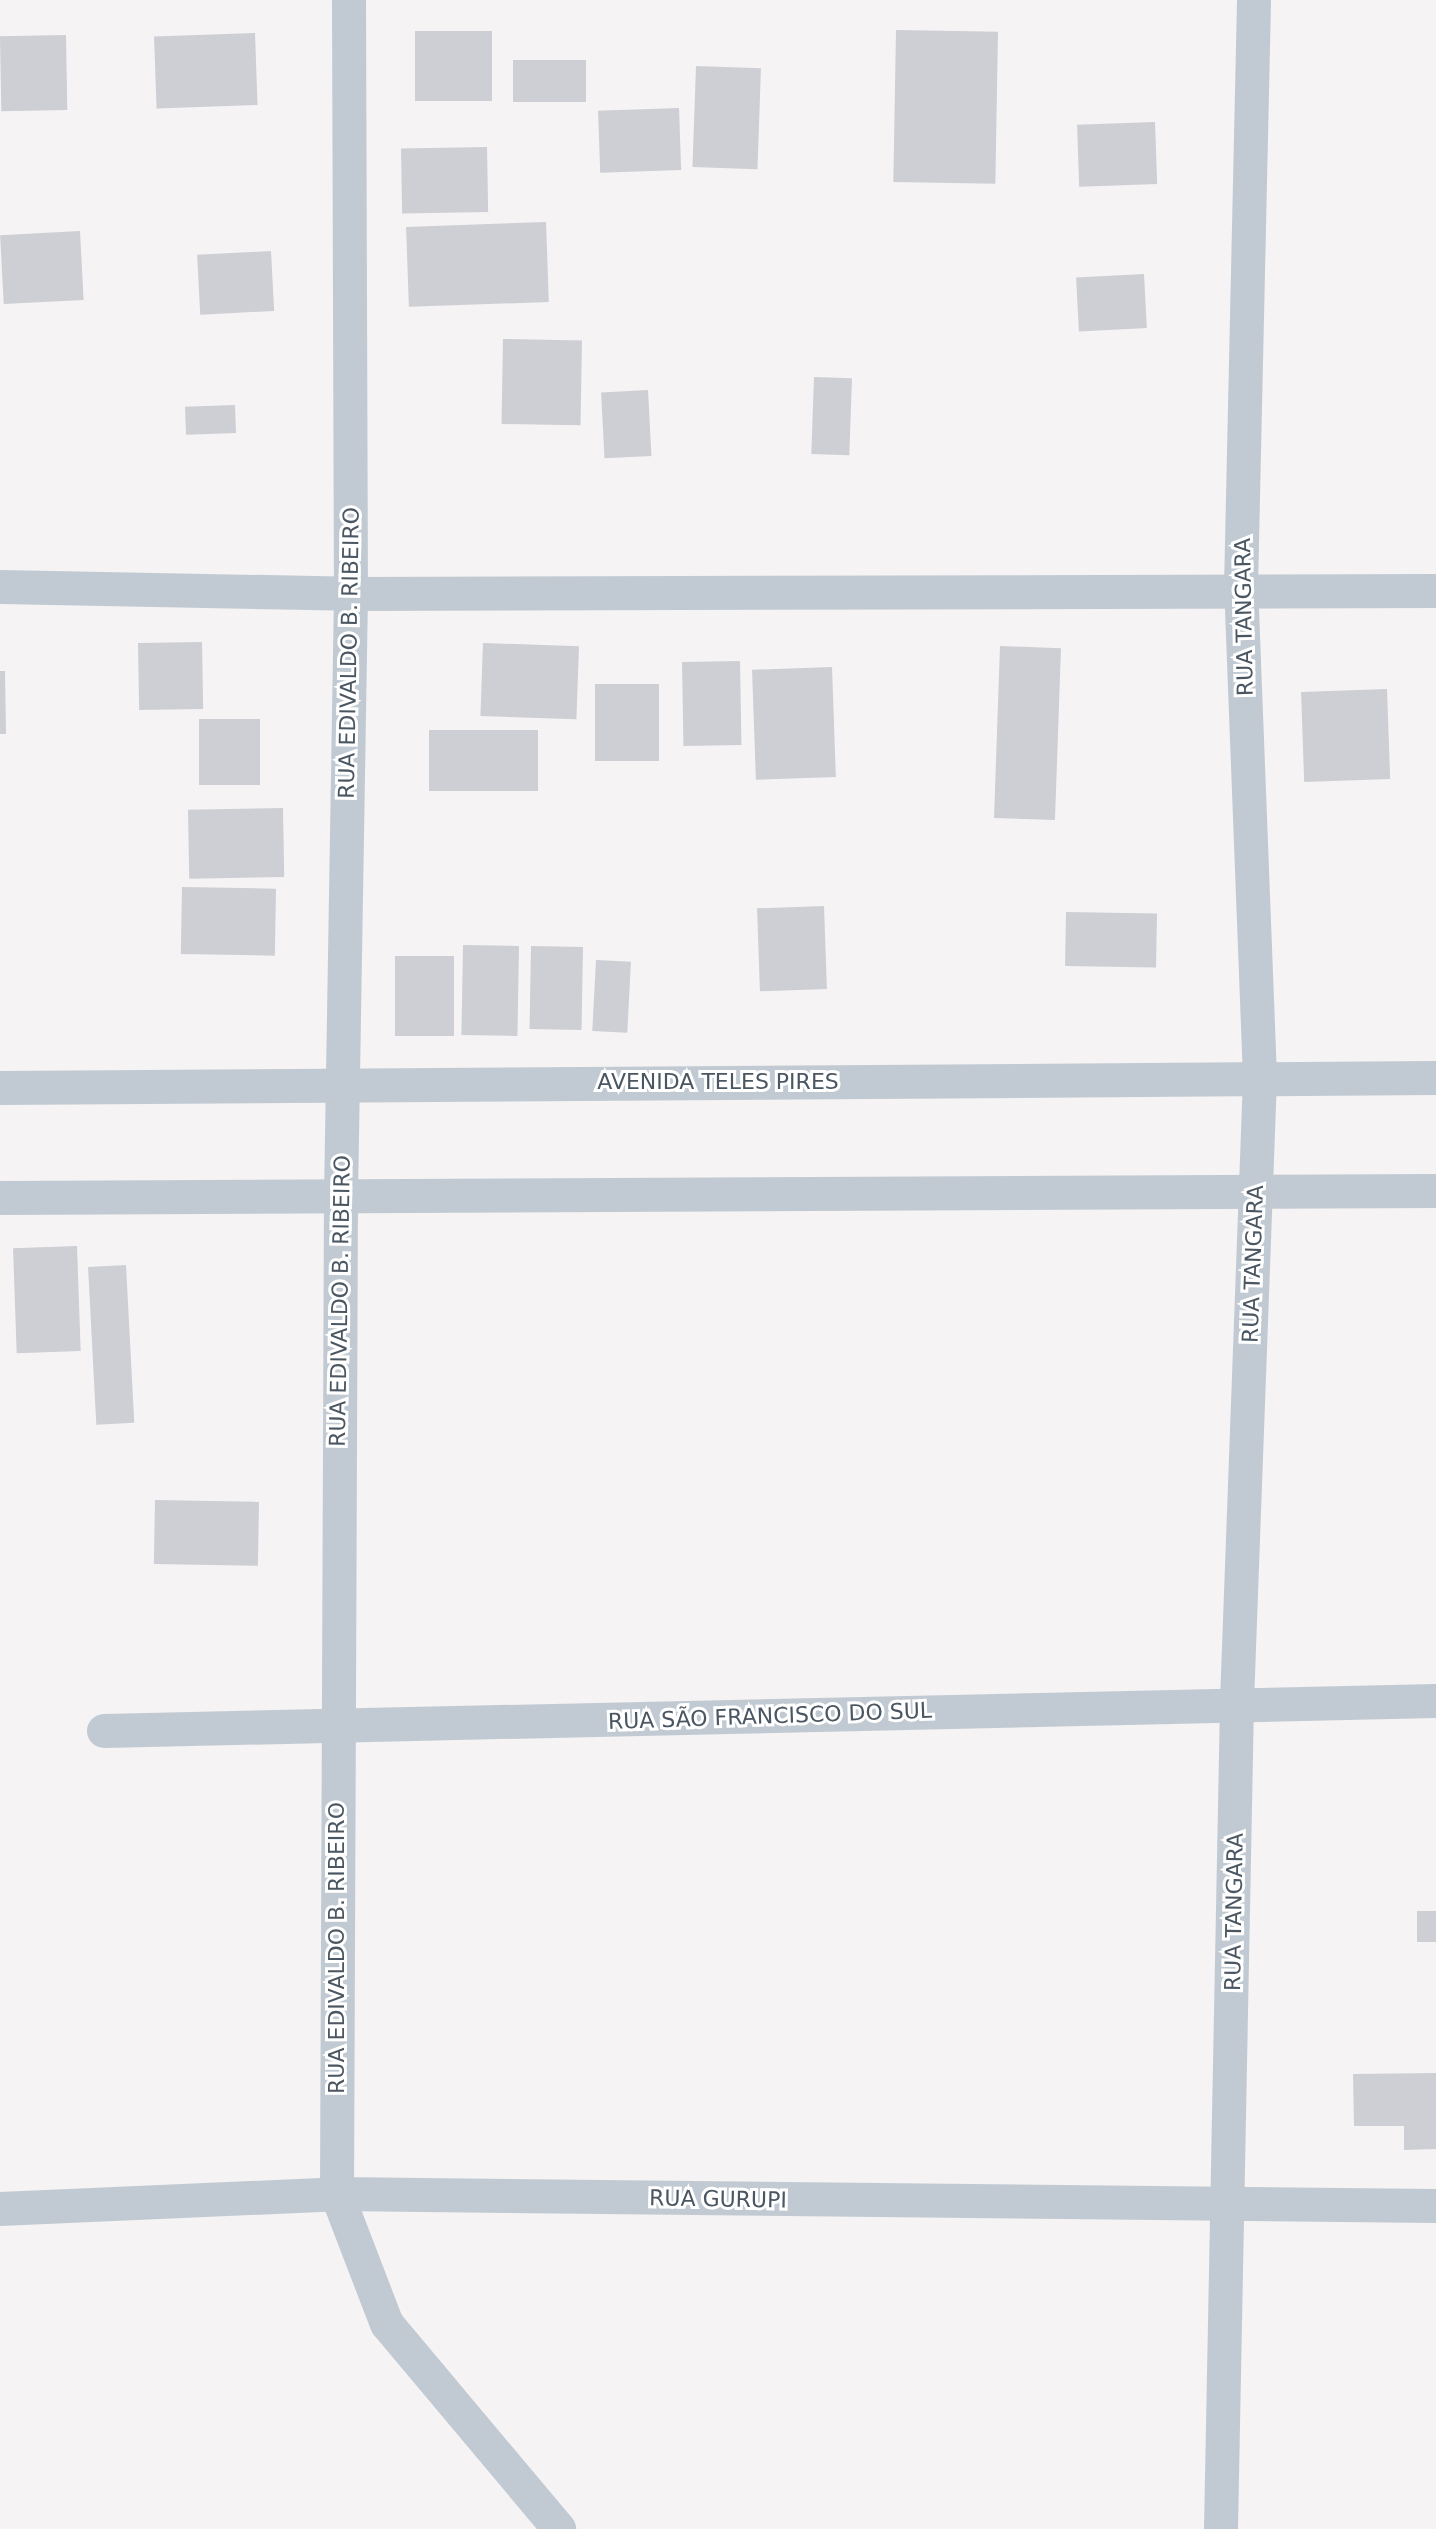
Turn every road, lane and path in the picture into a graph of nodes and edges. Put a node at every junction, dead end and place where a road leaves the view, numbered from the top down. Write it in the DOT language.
graph roads {
  1 [pos="349,0"];
  2 [pos="1254,0"];
  3 [pos="0,587"];
  4 [pos="1241,588"];
  5 [pos="1436,591"];
  6 [pos="351,594"];
  7 [pos="1260,1078"];
  8 [pos="1436,1078"];
  9 [pos="343,1086"];
  10 [pos="0,1088"];
  11 [pos="1256,1190"];
  12 [pos="1436,1191"];
  13 [pos="341,1196"];
  14 [pos="0,1198"];
  15 [pos="1436,1701"];
  16 [pos="1237,1702"];
  17 [pos="336,1729"];
  18 [pos="104,1731"];
  19 [pos="337,2194"];
  20 [pos="1230,2205"];
  21 [pos="1436,2206"];
  22 [pos="0,2209"];
  23 [pos="559,2529"];
  24 [pos="1221,2529"];
  1 -- 6 [label="street, RUA EDIVALDO B. RIBEIRO"];
  2 -- 4 [label="street, RUA TANGARA"];
  3 -- 6 [label="street"];
  4 -- 5 [label="street"];
  4 -- 6 [label="street"];
  4 -- 7 [label="street, RUA TANGARA"];
  6 -- 9 [label="street, RUA EDIVALDO B. RIBEIRO"];
  7 -- 8 [label="street, AVENIDA TELES PIRES"];
  7 -- 9 [label="street, AVENIDA TELES PIRES"];
  7 -- 11 [label="street, RUA TANGARA"];
  9 -- 10 [label="street, AVENIDA TELES PIRES"];
  9 -- 13 [label="street, RUA EDIVALDO B. RIBEIRO"];
  11 -- 12 [label="street"];
  11 -- 13 [label="street"];
  11 -- 16 [label="street, RUA TANGARA"];
  13 -- 14 [label="street"];
  13 -- 17 [label="street, RUA EDIVALDO B. RIBEIRO"];
  15 -- 16 [label="street, RUA SÃO FRANCISCO DO SUL"];
  16 -- 17 [label="street, RUA SÃO FRANCISCO DO SUL"];
  16 -- 20 [label="street, RUA TANGARA"];
  17 -- 18 [label="street, RUA SÃO FRANCISCO DO SUL"];
  17 -- 19 [label="street, RUA EDIVALDO B. RIBEIRO"];
  19 -- 20 [label="street, RUA GURUPI"];
  19 -- 22 [label="street, RUA GURUPI"];
  19 -- 23 [label="street, RUA EDIVALDO B. RIBEIRO"];
  20 -- 21 [label="street, RUA GURUPI"];
  20 -- 24 [label="street, RUA TANGARA"];
}
